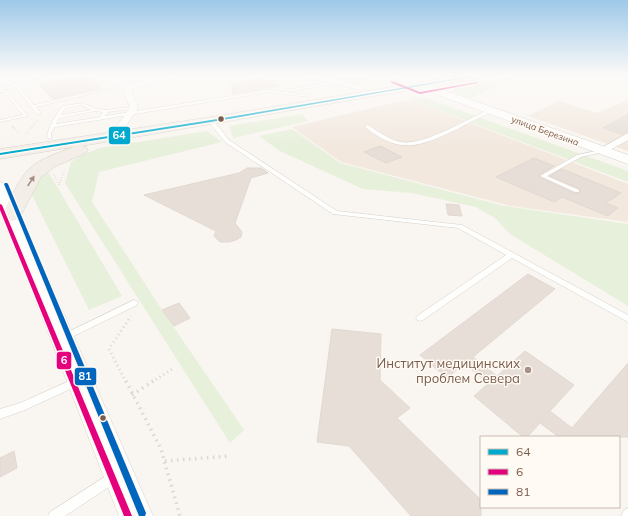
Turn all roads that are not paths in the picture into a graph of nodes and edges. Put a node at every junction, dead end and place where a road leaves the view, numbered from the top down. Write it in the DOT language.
graph roads {
  1 [pos="12,100"];
  2 [pos="28,100"];
  3 [pos="63,100"];
  4 [pos="128,100"];
  5 [pos="204,100"];
  6 [pos="286,100"];
  7 [pos="314,100"];
  8 [pos="459,100"];
  9 [pos="33,106"];
  10 [pos="95,110"];
  11 [pos="106,110"];
  12 [pos="132,110"];
  13 [pos="489,111"];
  14 [pos="39,113"];
  15 [pos="57,117"];
  16 [pos="102,118"];
  17 [pos="0,121"];
  18 [pos="211,121"];
  19 [pos="366,126"];
  20 [pos="122,130"];
  21 [pos="51,132"];
  22 [pos="628,136"];
  23 [pos="0,145"];
  24 [pos="601,151"];
  25 [pos="0,154"];
  26 [pos="628,160"];
  27 [pos="0,187"];
  28 [pos="577,191"];
  29 [pos="12,215"];
  30 [pos="512,254"];
  31 [pos="134,303"];
  32 [pos="420,318"];
  33 [pos="628,319"];
  34 [pos="63,338"];
  35 [pos="80,380"];
  36 [pos="0,414"];
  37 [pos="119,474"];
  38 [pos="54,516"];
  39 [pos="136,516"];
  1 -- 17 [label="lane"];
  2 -- 9 [label="lane"];
  3 -- 9 [label="lane"];
  4 -- 12 [label="street"];
  5 -- 12 [label="lane"];
  6 -- 20 [label="main road"];
  7 -- 18 [label="main road"];
  8 -- 13 [label="main road, улица Березина"];
  9 -- 14 [label="lane"];
  10 -- 11 [label="lane"];
  10 -- 15 [label="lane"];
  10 -- 15 [label="lane"];
  11 -- 12 [label="lane"];
  11 -- 16 [label="lane"];
  12 -- 16 [label="lane"];
  12 -- 20 [label="street"];
  13 -- 19 [label="lane"];
  13 -- 24 [label="main road, улица Березина"];
  15 -- 21 [label="lane"];
  16 -- 21 [label="lane"];
  18 -- 20 [label="main road"];
  18 -- 30 [label="lane"];
  20 -- 21 [label="main road"];
  20 -- 25 [label="main road"];
  29 -- 20 [label="main road, one-way"];
  21 -- 23 [label="main road"];
  22 -- 24 [label="street"];
  24 -- 26 [label="main road, улица Березина"];
  24 -- 28 [label="lane"];
  27 -- 29 [label="main road"];
  29 -- 34 [label="main road"];
  30 -- 32 [label="lane"];
  30 -- 33 [label="lane"];
  31 -- 34 [label="lane"];
  34 -- 35 [label="main road"];
  35 -- 36 [label="lane"];
  35 -- 37 [label="main road"];
  37 -- 38 [label="lane"];
  37 -- 39 [label="main road"];
}
